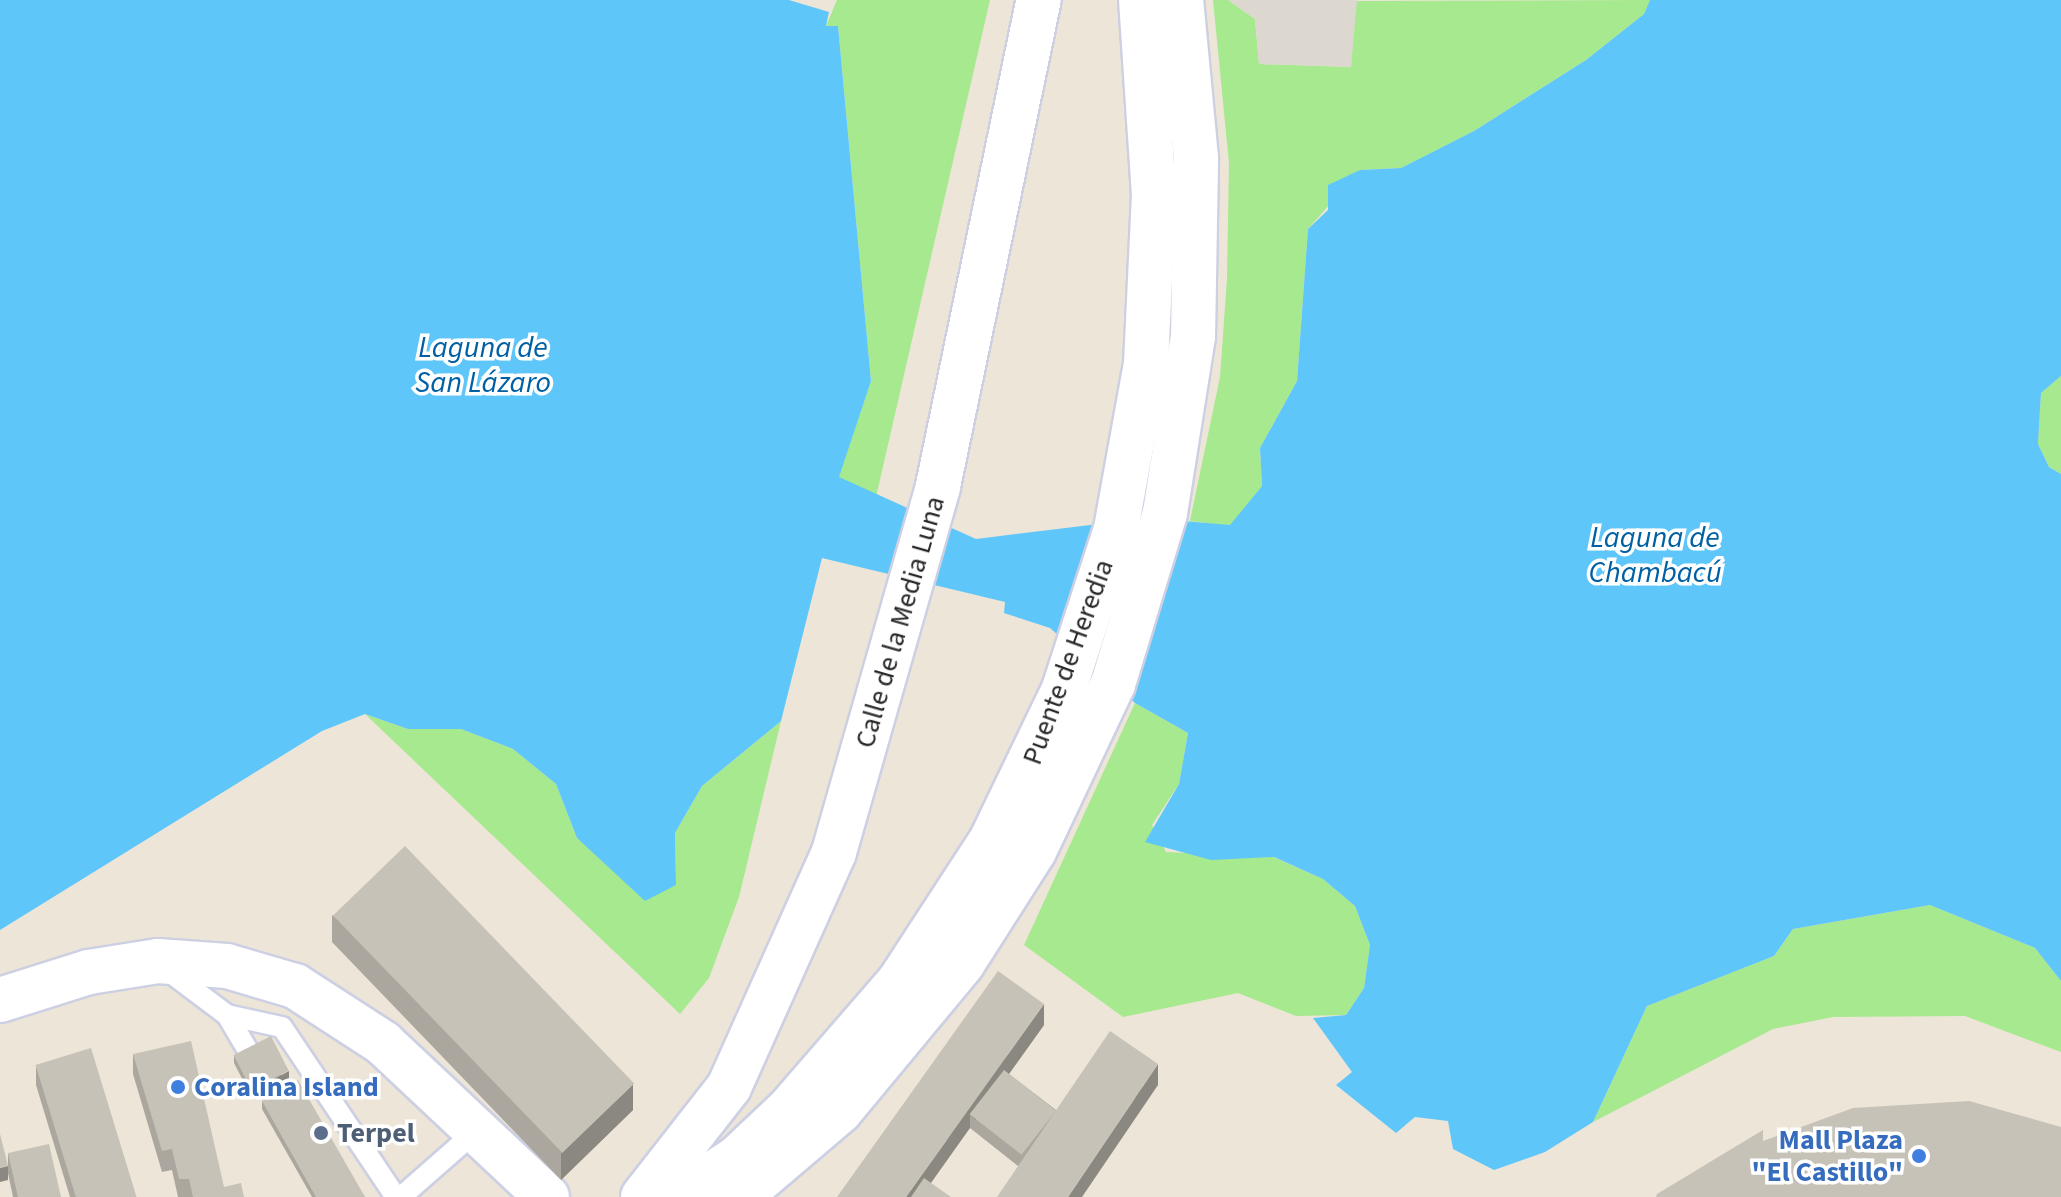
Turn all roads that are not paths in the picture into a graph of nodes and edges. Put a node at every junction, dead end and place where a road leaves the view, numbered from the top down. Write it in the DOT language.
graph roads {
  1 [pos="1039,0"];
  2 [pos="1162,18"];
  3 [pos="158,961"];
  4 [pos="0,1000"];
  5 [pos="227,1015"];
  6 [pos="476,1131"];
  7 [pos="297,1134"];
  8 [pos="398,1197"];
  9 [pos="547,1197"];
  10 [pos="643,1197"];
  11 [pos="678,1197"];
  12 [pos="739,1197"];
  1 -- 10 [label="main road, Calle de la Media Luna"];
  2 -- 11 [label="main road, Puente de Heredia"];
  2 -- 12 [label="main road, Puente de Heredia"];
  3 -- 4 [label="main road"];
  3 -- 5 [label="lane"];
  3 -- 6 [label="main road"];
  5 -- 7 [label="lane"];
  5 -- 8 [label="lane"];
  6 -- 8 [label="lane"];
  6 -- 9 [label="main road"];
}
